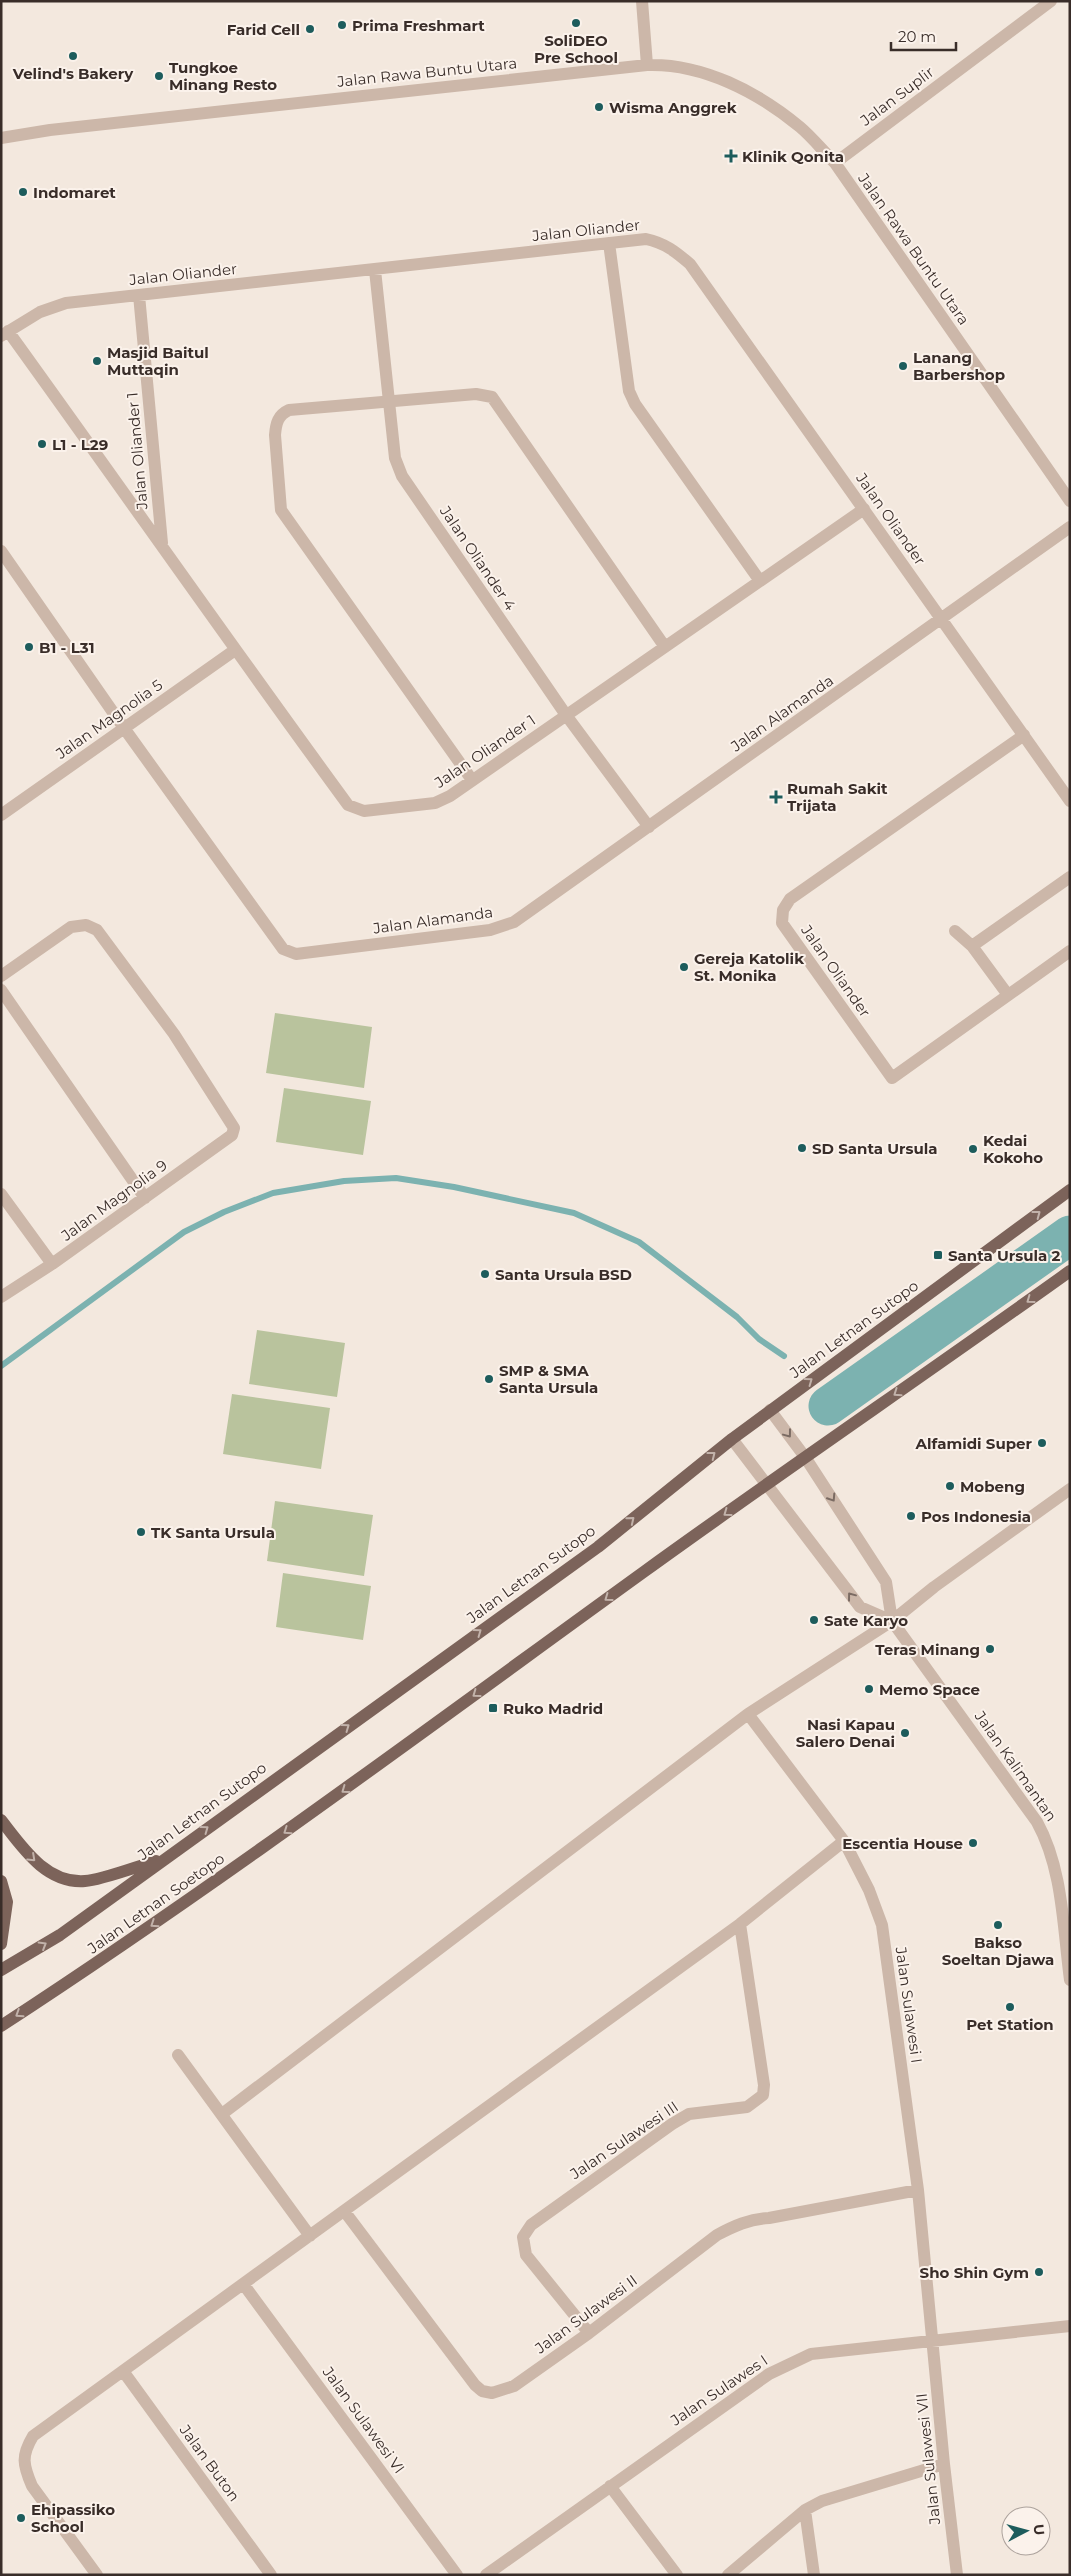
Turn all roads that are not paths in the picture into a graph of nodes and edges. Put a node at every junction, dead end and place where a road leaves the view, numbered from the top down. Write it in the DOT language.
graph roads {
  1 [pos="642,1"];
  2 [pos="1051,1"];
  3 [pos="647,65"];
  4 [pos="1,138"];
  5 [pos="835,162"];
  6 [pos="610,243"];
  7 [pos="375,270"];
  8 [pos="139,294"];
  9 [pos="5,333"];
  10 [pos="389,400"];
  11 [pos="1070,501"];
  12 [pos="864,509"];
  13 [pos="1070,527"];
  14 [pos="162,544"];
  15 [pos="1,551"];
  16 [pos="760,581"];
  17 [pos="942,619"];
  18 [pos="665,647"];
  19 [pos="235,650"];
  20 [pos="566,715"];
  21 [pos="124,728"];
  22 [pos="1024,735"];
  23 [pos="472,780"];
  24 [pos="1070,801"];
  25 [pos="1,815"];
  26 [pos="649,827"];
  27 [pos="1070,877"];
  28 [pos="955,932"];
  29 [pos="972,946"];
  30 [pos="1070,951"];
  31 [pos="1,976"];
  32 [pos="1,990"];
  33 [pos="1008,994"];
  34 [pos="1070,1190"];
  35 [pos="1,1194"];
  36 [pos="145,1198"];
  37 [pos="52,1264"];
  38 [pos="1070,1272"];
  39 [pos="1,1297"];
  40 [pos="770,1410"];
  41 [pos="732,1439"];
  42 [pos="805,1457"];
  43 [pos="766,1485"];
  44 [pos="1070,1489"];
  45 [pos="892,1621"];
  46 [pos="748,1714"];
  47 [pos="1,1820"];
  48 [pos="844,1841"];
  49 [pos="166,1858"];
  50 [pos="1,1881"];
  51 [pos="740,1924"];
  52 [pos="1067,1933"];
  53 [pos="1,1944"];
  54 [pos="1,1970"];
  55 [pos="1070,1980"];
  56 [pos="1,2026"];
  57 [pos="178,2055"];
  58 [pos="222,2114"];
  59 [pos="918,2190"];
  60 [pos="345,2212"];
  61 [pos="310,2236"];
  62 [pos="244,2285"];
  63 [pos="1070,2326"];
  64 [pos="589,2333"];
  65 [pos="932,2340"];
  66 [pos="123,2371"];
  67 [pos="944,2464"];
  68 [pos="610,2486"];
  69 [pos="805,2510"];
  70 [pos="97,2575"];
  71 [pos="272,2575"];
  72 [pos="457,2575"];
  73 [pos="486,2575"];
  74 [pos="677,2575"];
  75 [pos="728,2575"];
  76 [pos="814,2575"];
  77 [pos="957,2575"];
  1 -- 3 [label="street"];
  2 -- 5 [label="street, Jalan Suplir"];
  3 -- 4 [label="street, Jalan Rawa Buntu Utara"];
  3 -- 5 [label="street, Jalan Rawa Buntu Utara"];
  5 -- 11 [label="street, Jalan Rawa Buntu Utara"];
  6 -- 7 [label="street, Jalan Oliander"];
  6 -- 12 [label="street, Jalan Oliander"];
  6 -- 16 [label="street"];
  7 -- 8 [label="street, Jalan Oliander"];
  7 -- 10 [label="street, Jalan Oliander 4"];
  8 -- 9 [label="street, Jalan Oliander"];
  8 -- 14 [label="street, Jalan Oliander 1"];
  9 -- 14 [label="street, Jalan Oliander 1"];
  10 -- 18 [label="street"];
  10 -- 20 [label="street, Jalan Oliander 4"];
  10 -- 23 [label="street"];
  12 -- 16 [label="street, Jalan Oliander 1"];
  12 -- 17 [label="street, Jalan Oliander"];
  13 -- 17 [label="street, Jalan Alamanda"];
  14 -- 19 [label="street, Jalan Oliander 1"];
  15 -- 21 [label="street, Jalan Alamanda"];
  16 -- 18 [label="street, Jalan Oliander 1"];
  17 -- 22 [label="street, Jalan Oliander"];
  17 -- 26 [label="street, Jalan Alamanda"];
  18 -- 20 [label="street, Jalan Oliander 1"];
  19 -- 21 [label="street, Jalan Magnolia 5"];
  19 -- 23 [label="street, Jalan Oliander 1"];
  20 -- 23 [label="street, Jalan Oliander 1"];
  20 -- 26 [label="street, Jalan Oliander 4"];
  21 -- 25 [label="street, Jalan Magnolia 5"];
  21 -- 26 [label="street, Jalan Alamanda"];
  22 -- 24 [label="street, Jalan Oliander"];
  22 -- 33 [label="street, Jalan Oliander"];
  27 -- 29 [label="street"];
  28 -- 29 [label="street"];
  29 -- 33 [label="street"];
  30 -- 33 [label="street, Jalan Oliander"];
  31 -- 36 [label="street, Jalan Magnolia 9"];
  32 -- 36 [label="street"];
  40 -- 34 [label="main road, Jalan Letnan Sutopo, one-way"];
  35 -- 37 [label="street"];
  36 -- 37 [label="street, Jalan Magnolia 9"];
  37 -- 39 [label="street, Jalan Magnolia 9"];
  38 -- 42 [label="main road, one-way"];
  40 -- 41 [label="main road, Jalan Letnan Sutopo"];
  40 -- 42 [label="street, Jalan Kalimantan, one-way"];
  41 -- 43 [label="street"];
  49 -- 41 [label="main road, Jalan Letnan Sutopo, one-way"];
  42 -- 43 [label="main road"];
  42 -- 45 [label="street, Jalan Kalimantan, one-way"];
  45 -- 43 [label="street, one-way"];
  43 -- 56 [label="main road, Jalan Letnan Soetopo, one-way"];
  44 -- 45 [label="street"];
  45 -- 46 [label="street"];
  45 -- 52 [label="street, Jalan Kalimantan"];
  46 -- 48 [label="street, Jalan Sulawesi I"];
  46 -- 58 [label="street"];
  47 -- 49 [label="main road, one-way"];
  48 -- 51 [label="street"];
  48 -- 59 [label="street, Jalan Sulawesi I"];
  54 -- 49 [label="main road, Jalan Letnan Sutopo, one-way"];
  50 -- 53 [label="main road"];
  51 -- 60 [label="street"];
  51 -- 64 [label="street, Jalan Sulawesi III"];
  52 -- 55 [label="street, Jalan Kalimantan"];
  57 -- 58 [label="street"];
  58 -- 61 [label="street"];
  59 -- 64 [label="street, Jalan Sulawesi II"];
  59 -- 65 [label="street, Jalan Sulawesi I"];
  60 -- 61 [label="street"];
  60 -- 64 [label="street, Jalan Sulawesi II"];
  61 -- 62 [label="street"];
  62 -- 66 [label="street"];
  62 -- 72 [label="street, Jalan Sulawesi VI"];
  63 -- 65 [label="street, Jalan Sulawes I"];
  65 -- 67 [label="street, Jalan Sulawesi VII"];
  65 -- 68 [label="street, Jalan Sulawes I"];
  66 -- 70 [label="street"];
  66 -- 71 [label="street, Jalan Buton"];
  67 -- 69 [label="street"];
  67 -- 77 [label="street, Jalan Sulawesi VII"];
  68 -- 73 [label="street, Jalan Sulawes I"];
  68 -- 74 [label="street"];
  69 -- 75 [label="street"];
  69 -- 76 [label="street"];
}
